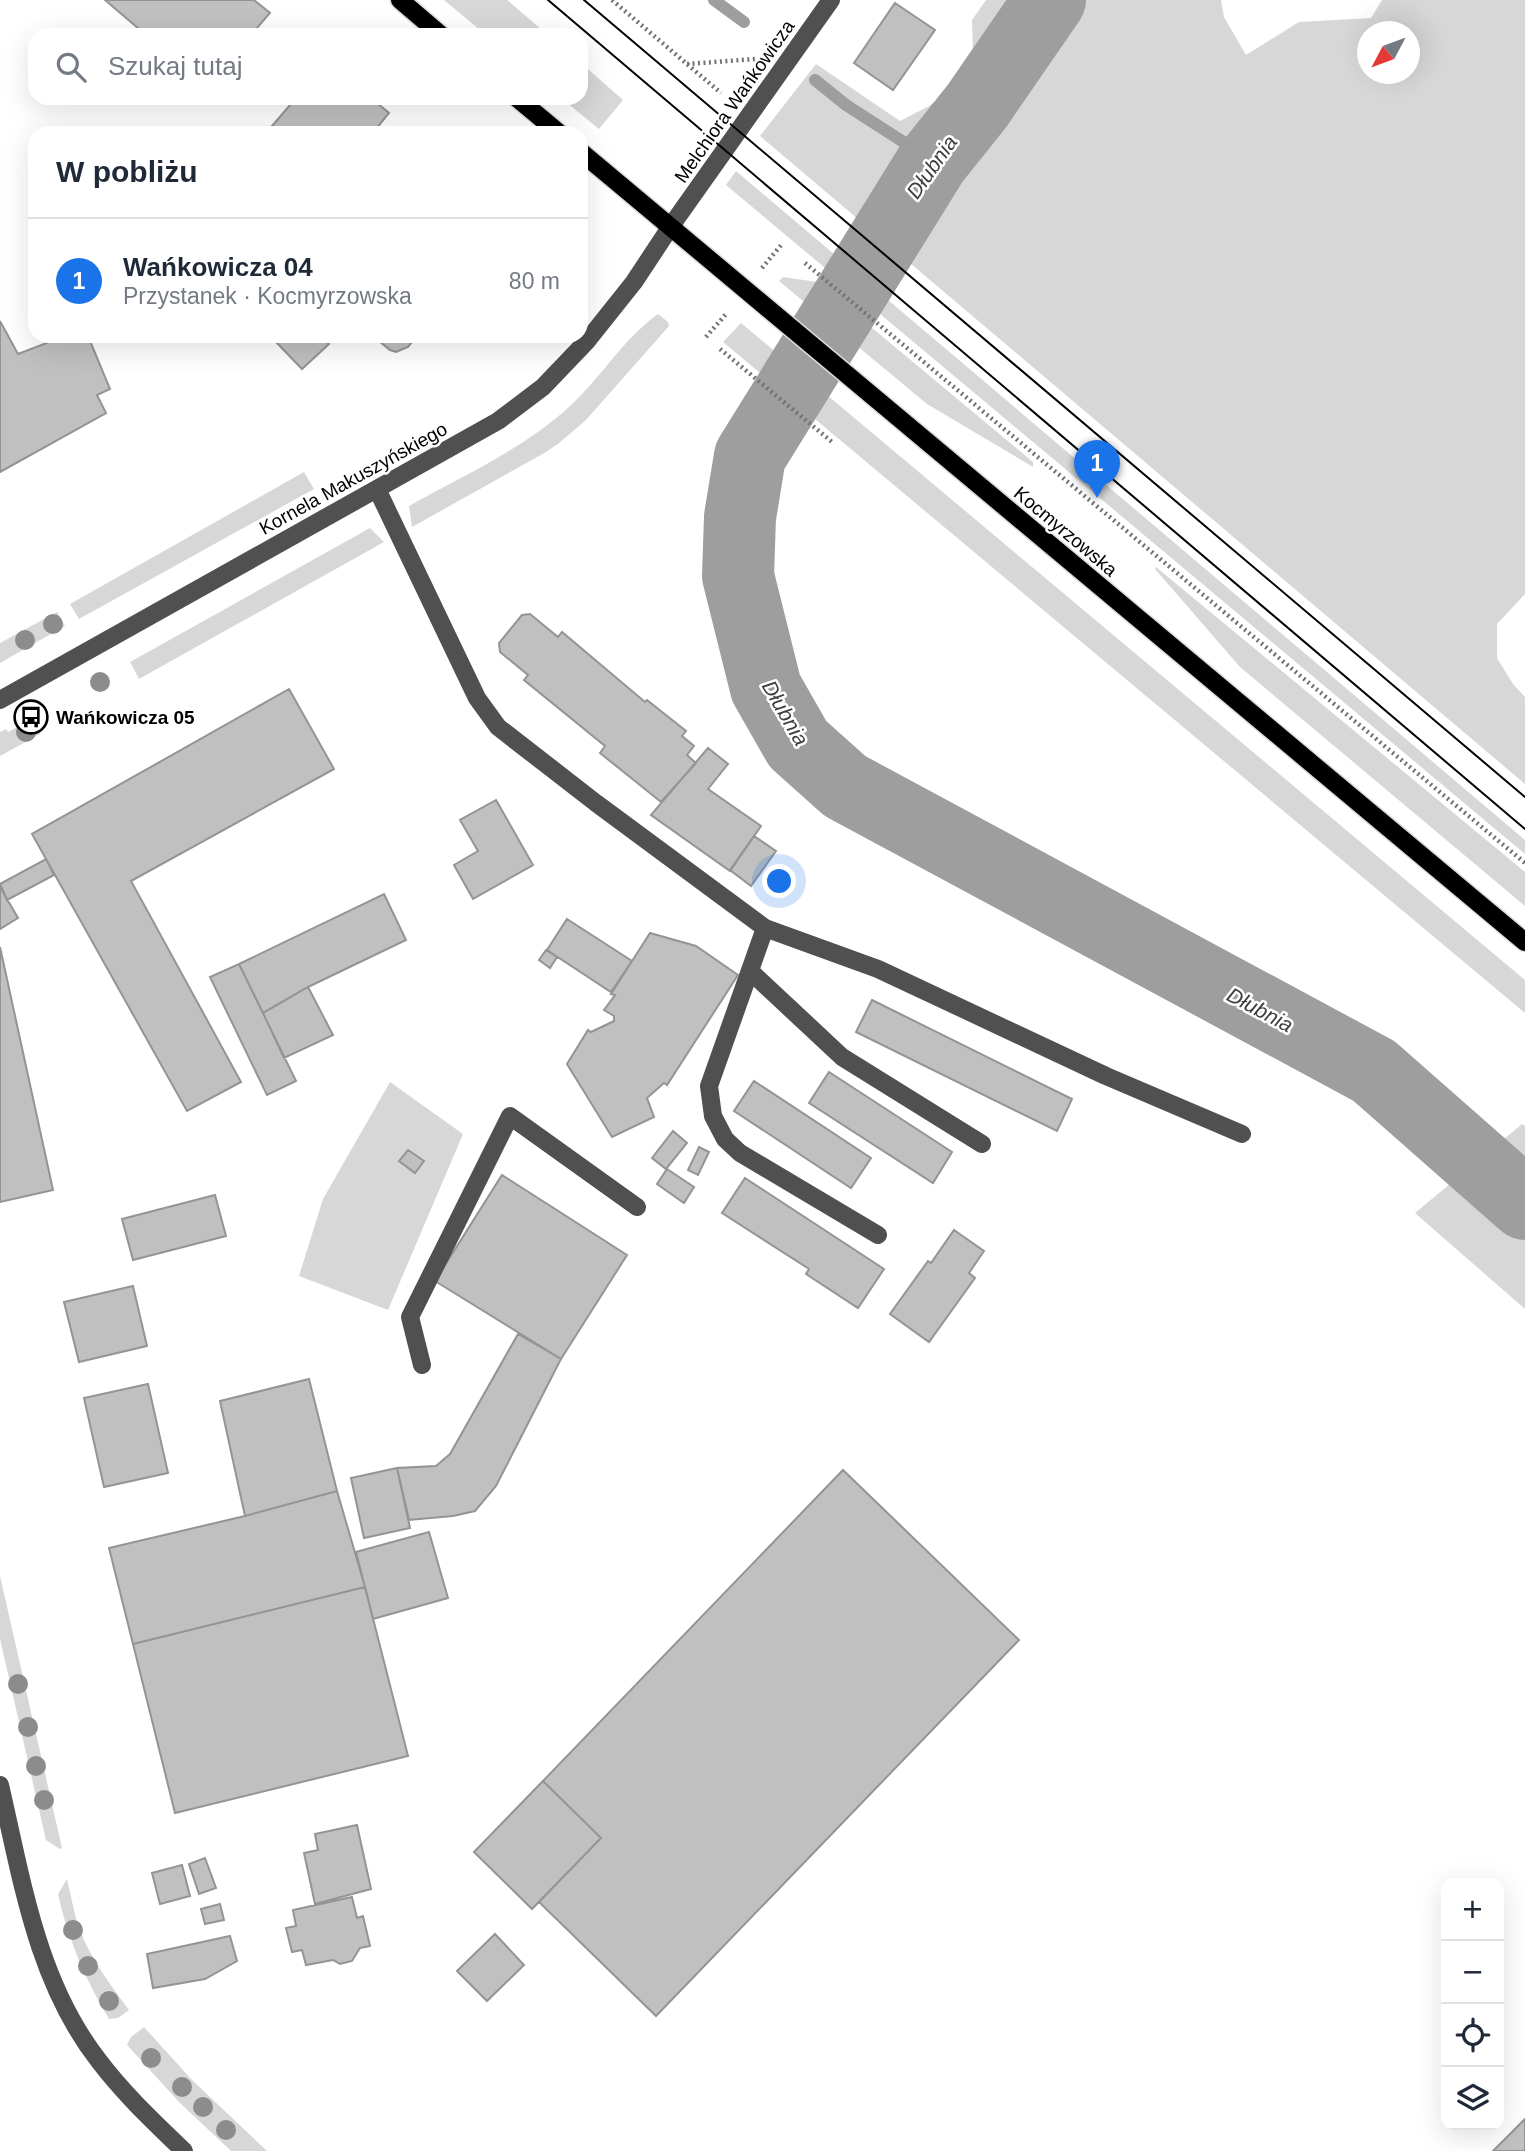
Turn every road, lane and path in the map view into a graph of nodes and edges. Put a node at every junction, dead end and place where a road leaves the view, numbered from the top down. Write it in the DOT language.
graph roads {
  1 [pos="400,0"];
  2 [pos="612,0"];
  3 [pos="831,0"];
  4 [pos="433,28"];
  5 [pos="759,59"];
  6 [pos="686,64"];
  7 [pos="721,93"];
  8 [pos="525,105"];
  9 [pos="551,126"];
  10 [pos="588,158"];
  11 [pos="670,226"];
  12 [pos="782,244"];
  13 [pos="804,263"];
  14 [pos="762,268"];
  15 [pos="726,314"];
  16 [pos="706,337"];
  17 [pos="588,340"];
  18 [pos="585,343"];
  19 [pos="720,349"];
  20 [pos="832,442"];
  21 [pos="377,489"];
  22 [pos="0,699"];
  23 [pos="1525,863"];
  24 [pos="765,928"];
  25 [pos="1525,942"];
  26 [pos="750,971"];
  27 [pos="1242,1135"];
  28 [pos="982,1144"];
  29 [pos="637,1207"];
  30 [pos="878,1235"];
  31 [pos="422,1365"];
  32 [pos="0,1785"];
  33 [pos="184,2151"];
  1 -- 4 [label="main road"];
  2 -- 6 [label="path"];
  3 -- 11 [label="street, Melchiora Wańkowicza"];
  5 -- 6 [label="path"];
  6 -- 7 [label="path"];
  8 -- 9 [label="main road"];
  10 -- 11 [label="main road, Kocmyrzowska"];
  11 -- 17 [label="street, Kornela Makuszyńskiego"];
  11 -- 25 [label="main road, Kocmyrzowska"];
  12 -- 14 [label="path"];
  13 -- 23 [label="path"];
  15 -- 16 [label="path"];
  18 -- 21 [label="street, Kornela Makuszyńskiego"];
  19 -- 20 [label="path"];
  21 -- 22 [label="street, Kornela Makuszyńskiego"];
  21 -- 24 [label="street"];
  24 -- 26 [label="street"];
  24 -- 27 [label="street"];
  26 -- 28 [label="street"];
  26 -- 30 [label="street"];
  29 -- 31 [label="street"];
  32 -- 33 [label="street"];
}
